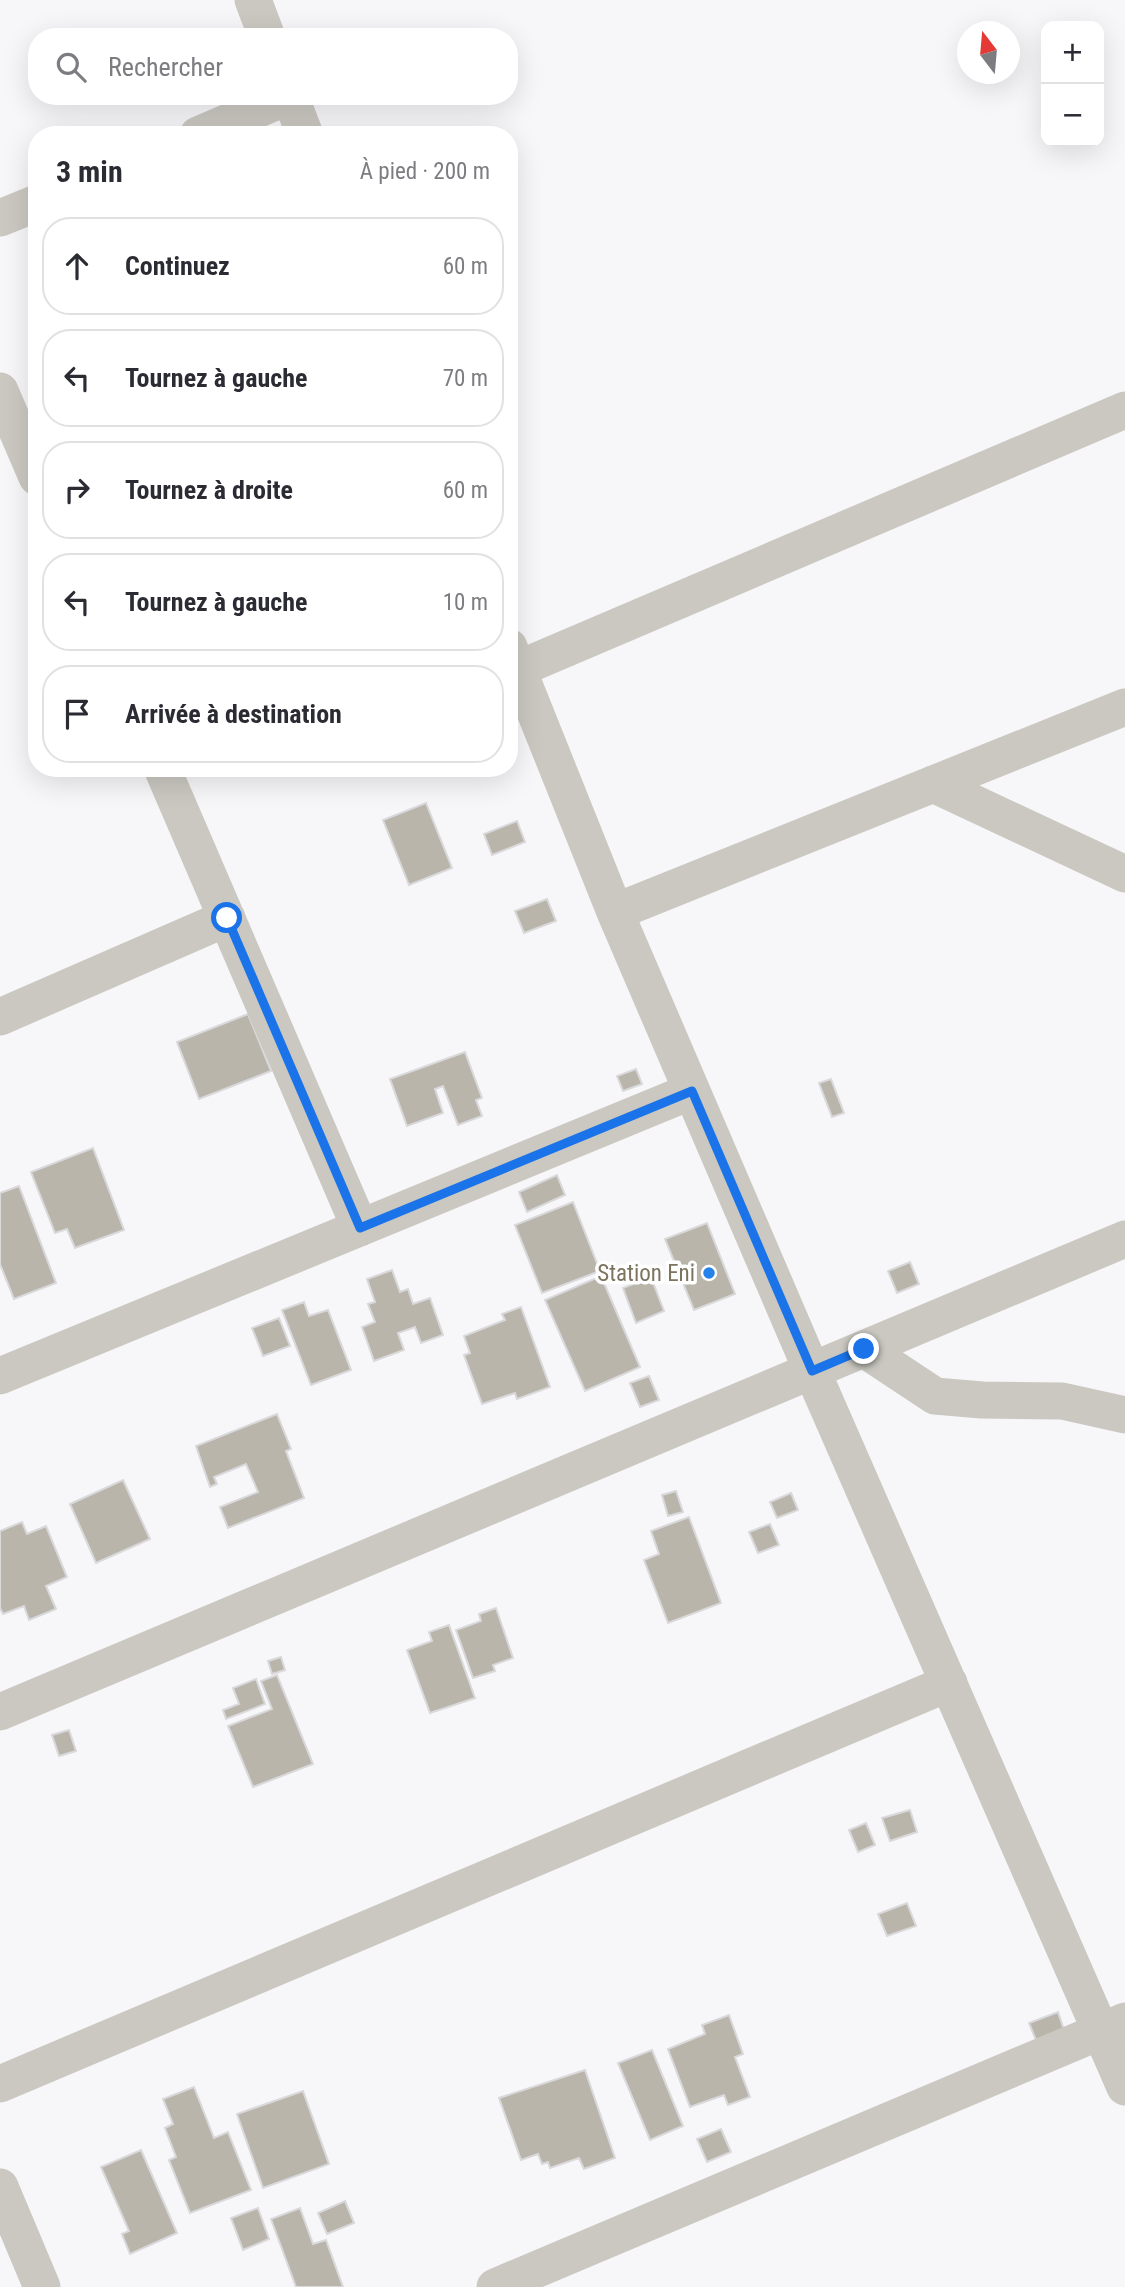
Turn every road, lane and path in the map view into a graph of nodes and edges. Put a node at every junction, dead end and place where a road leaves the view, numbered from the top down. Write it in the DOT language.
graph roads {
  1 [pos="253,0"];
  2 [pos="264,28"];
  3 [pos="268,105"];
  4 [pos="293,105"];
  5 [pos="219,126"];
  6 [pos="301,126"];
  7 [pos="28,207"];
  8 [pos="0,218"];
  9 [pos="0,391"];
  10 [pos="1125,410"];
  11 [pos="28,456"];
  12 [pos="518,656"];
  13 [pos="518,668"];
  14 [pos="1125,707"];
  15 [pos="166,777"];
  16 [pos="933,784"];
  17 [pos="1125,874"];
  18 [pos="615,912"];
  19 [pos="227,918"];
  20 [pos="0,1017"];
  21 [pos="692,1091"];
  22 [pos="360,1228"];
  23 [pos="1125,1240"];
  24 [pos="864,1349"];
  25 [pos="812,1371"];
  26 [pos="0,1376"];
  27 [pos="1125,1415"];
  28 [pos="949,1683"];
  29 [pos="0,1712"];
  30 [pos="1113,2026"];
  31 [pos="0,2084"];
  32 [pos="1125,2087"];
  33 [pos="0,2187"];
  34 [pos="42,2287"];
  35 [pos="495,2287"];
  1 -- 2 [label="street"];
  3 -- 5 [label="street"];
  4 -- 6 [label="street"];
  7 -- 8 [label="street"];
  9 -- 11 [label="street"];
  10 -- 12 [label="street"];
  13 -- 18 [label="street"];
  14 -- 16 [label="street"];
  15 -- 19 [label="street"];
  16 -- 17 [label="street"];
  16 -- 18 [label="street"];
  18 -- 21 [label="street"];
  19 -- 20 [label="street"];
  19 -- 22 [label="street"];
  21 -- 22 [label="street"];
  21 -- 25 [label="street"];
  22 -- 26 [label="street"];
  23 -- 24 [label="street"];
  24 -- 25 [label="street"];
  24 -- 27 [label="street"];
  25 -- 28 [label="street"];
  25 -- 29 [label="street"];
  28 -- 30 [label="street"];
  28 -- 31 [label="street"];
  30 -- 32 [label="street"];
  30 -- 35 [label="street"];
  33 -- 34 [label="street"];
}
